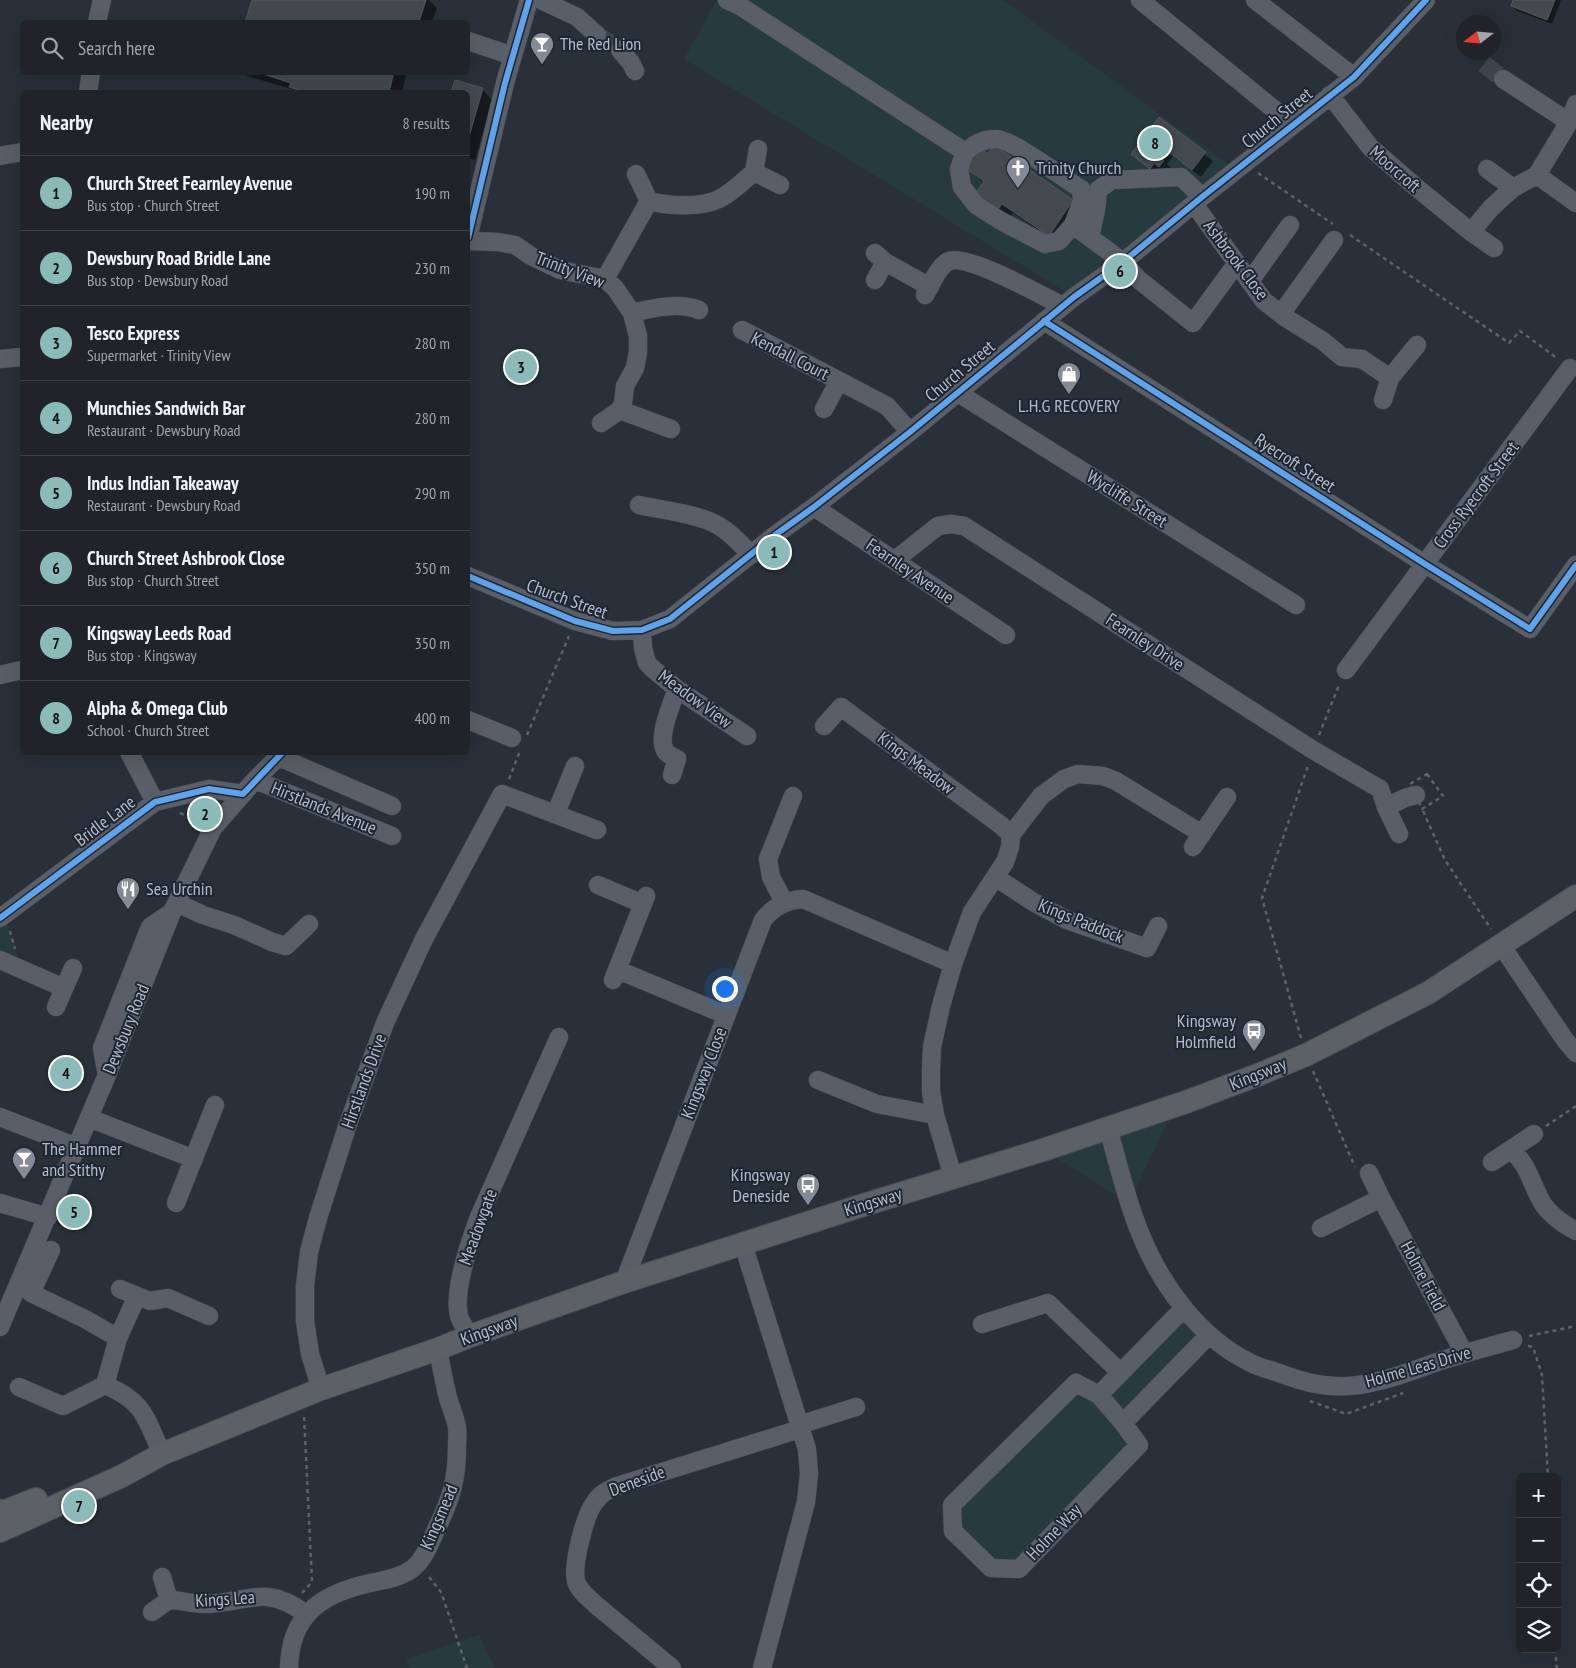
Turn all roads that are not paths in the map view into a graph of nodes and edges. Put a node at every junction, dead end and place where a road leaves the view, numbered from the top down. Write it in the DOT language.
graph roads {
  1 [pos="102,0"];
  2 [pos="529,0"];
  3 [pos="541,0"];
  4 [pos="728,0"];
  5 [pos="1140,0"];
  6 [pos="1255,0"];
  7 [pos="1426,0"];
  8 [pos="97,20"];
  9 [pos="597,35"];
  10 [pos="470,42"];
  11 [pos="620,50"];
  12 [pos="513,56"];
  13 [pos="635,71"];
  14 [pos="90,75"];
  15 [pos="1354,76"];
  16 [pos="1503,79"];
  17 [pos="88,90"];
  18 [pos="1330,95"];
  19 [pos="1576,104"];
  20 [pos="1569,122"];
  21 [pos="1292,124"];
  22 [pos="758,149"];
  23 [pos="20,152"];
  24 [pos="964,152"];
  25 [pos="0,156"];
  26 [pos="1487,169"];
  27 [pos="754,172"];
  28 [pos="636,174"];
  29 [pos="1537,176"];
  30 [pos="780,185"];
  31 [pos="1513,188"];
  32 [pos="472,195"];
  33 [pos="1198,200"];
  34 [pos="649,201"];
  35 [pos="1576,203"];
  36 [pos="470,217"];
  37 [pos="1073,225"];
  38 [pos="1290,225"];
  39 [pos="1471,232"];
  40 [pos="1341,234"];
  41 [pos="1090,237"];
  42 [pos="470,239"];
  43 [pos="1494,248"];
  44 [pos="1123,262"];
  45 [pos="1237,263"];
  46 [pos="605,279"];
  47 [pos="875,280"];
  48 [pos="1250,281"];
  49 [pos="1063,306"];
  50 [pos="699,310"];
  51 [pos="632,313"];
  52 [pos="1281,314"];
  53 [pos="1044,321"];
  54 [pos="742,330"];
  55 [pos="1418,345"];
  56 [pos="20,357"];
  57 [pos="0,359"];
  58 [pos="1570,368"];
  59 [pos="1390,378"];
  60 [pos="839,381"];
  61 [pos="958,393"];
  62 [pos="1383,400"];
  63 [pos="824,409"];
  64 [pos="620,410"];
  65 [pos="601,423"];
  66 [pos="671,429"];
  67 [pos="910,432"];
  68 [pos="639,505"];
  69 [pos="814,507"];
  70 [pos="751,555"];
  71 [pos="895,560"];
  72 [pos="1425,564"];
  73 [pos="1576,565"];
  74 [pos="470,577"];
  75 [pos="1296,605"];
  76 [pos="642,630"];
  77 [pos="1006,635"];
  78 [pos="20,670"];
  79 [pos="1346,670"];
  80 [pos="0,675"];
  81 [pos="677,689"];
  82 [pos="470,721"];
  83 [pos="824,726"];
  84 [pos="747,736"];
  85 [pos="520,742"];
  86 [pos="131,755"];
  87 [pos="281,755"];
  88 [pos="575,766"];
  89 [pos="672,775"];
  90 [pos="255,780"];
  91 [pos="243,794"];
  92 [pos="793,796"];
  93 [pos="1227,797"];
  94 [pos="155,802"];
  95 [pos="1419,802"];
  96 [pos="392,806"];
  97 [pos="1386,807"];
  98 [pos="556,813"];
  99 [pos="597,830"];
  100 [pos="1399,834"];
  101 [pos="1010,835"];
  102 [pos="392,836"];
  103 [pos="996,877"];
  104 [pos="598,885"];
  105 [pos="1576,896"];
  106 [pos="784,902"];
  107 [pos="175,907"];
  108 [pos="2,916"];
  109 [pos="308,924"];
  110 [pos="1158,926"];
  111 [pos="1502,945"];
  112 [pos="0,960"];
  113 [pos="953,964"];
  114 [pos="73,968"];
  115 [pos="64,988"];
  116 [pos="56,1007"];
  117 [pos="726,1015"];
  118 [pos="559,1036"];
  119 [pos="1576,1053"];
  120 [pos="818,1080"];
  121 [pos="215,1105"];
  122 [pos="935,1115"];
  123 [pos="0,1117"];
  124 [pos="89,1118"];
  125 [pos="1108,1128"];
  126 [pos="1534,1134"];
  127 [pos="77,1147"];
  128 [pos="1511,1150"];
  129 [pos="194,1159"];
  130 [pos="1492,1162"];
  131 [pos="1370,1173"];
  132 [pos="953,1177"];
  133 [pos="1381,1198"];
  134 [pos="176,1202"];
  135 [pos="0,1203"];
  136 [pos="48,1217"];
  137 [pos="1321,1228"];
  138 [pos="1576,1231"];
  139 [pos="743,1244"];
  140 [pos="51,1250"];
  141 [pos="624,1282"];
  142 [pos="120,1289"];
  143 [pos="136,1296"];
  144 [pos="1184,1308"];
  145 [pos="209,1316"];
  146 [pos="982,1324"];
  147 [pos="0,1326"];
  148 [pos="1209,1335"];
  149 [pos="470,1336"];
  150 [pos="118,1338"];
  151 [pos="1513,1340"];
  152 [pos="438,1349"];
  153 [pos="1464,1353"];
  154 [pos="1121,1373"];
  155 [pos="105,1385"];
  156 [pos="19,1387"];
  157 [pos="312,1392"];
  158 [pos="1099,1395"];
  159 [pos="856,1407"];
  160 [pos="1123,1423"];
  161 [pos="799,1427"];
  162 [pos="155,1457"];
  163 [pos="0,1511"];
  164 [pos="0,1531"];
  165 [pos="162,1577"];
  166 [pos="169,1600"];
  167 [pos="152,1612"];
  168 [pos="306,1614"];
  169 [pos="289,1668"];
  170 [pos="672,1668"];
  171 [pos="762,1668"];
  1 -- 8 [label="street"];
  2 -- 12 [label="street"];
  3 -- 9 [label="street"];
  4 -- 24 [label="street"];
  5 -- 21 [label="street"];
  6 -- 15 [label="street"];
  7 -- 15 [label="street, Church Street"];
  10 -- 12 [label="street"];
  11 -- 13 [label="street"];
  12 -- 32 [label="street"];
  14 -- 17 [label="street"];
  15 -- 18 [label="street, Church Street"];
  16 -- 20 [label="street"];
  18 -- 21 [label="street, Church Street"];
  18 -- 39 [label="street, Moorcroft"];
  19 -- 20 [label="street"];
  20 -- 29 [label="street"];
  21 -- 33 [label="street, Church Street"];
  22 -- 27 [label="street"];
  23 -- 25 [label="street"];
  24 -- 37 [label="street"];
  24 -- 37 [label="street"];
  26 -- 31 [label="street"];
  27 -- 30 [label="street"];
  27 -- 34 [label="street"];
  28 -- 34 [label="street"];
  29 -- 31 [label="street"];
  29 -- 35 [label="street"];
  31 -- 39 [label="street"];
  32 -- 36 [label="street"];
  33 -- 41 [label="street, Ashbrook Close"];
  33 -- 44 [label="street, Church Street"];
  33 -- 45 [label="street, Ashbrook Close"];
  34 -- 46 [label="street"];
  37 -- 41 [label="street"];
  38 -- 48 [label="street"];
  39 -- 43 [label="street, Moorcroft"];
  40 -- 52 [label="street, Ashbrook Close"];
  41 -- 44 [label="street"];
  42 -- 46 [label="street, Trinity View"];
  44 -- 45 [label="street"];
  44 -- 49 [label="street, Church Street"];
  45 -- 48 [label="street, Ashbrook Close"];
  46 -- 51 [label="street, Trinity View"];
  47 -- 49 [label="street"];
  48 -- 52 [label="street, Ashbrook Close"];
  49 -- 53 [label="street, Church Street"];
  50 -- 51 [label="street"];
  51 -- 64 [label="street, Trinity View"];
  52 -- 59 [label="street, Ashbrook Close"];
  53 -- 61 [label="street, Church Street"];
  53 -- 72 [label="street, Ryecroft Street"];
  54 -- 60 [label="street, Kendall Court"];
  55 -- 59 [label="street"];
  56 -- 57 [label="street"];
  58 -- 72 [label="street, Cross Ryecroft Street"];
  59 -- 62 [label="street"];
  60 -- 63 [label="street, Kendall Court"];
  60 -- 67 [label="street, Kendall Court"];
  61 -- 67 [label="street, Church Street"];
  61 -- 75 [label="street, Wycliffe Street"];
  64 -- 65 [label="street"];
  64 -- 66 [label="street"];
  67 -- 69 [label="street, Church Street"];
  68 -- 70 [label="street"];
  69 -- 70 [label="street, Church Street"];
  69 -- 71 [label="street, Fearnley Avenue"];
  70 -- 76 [label="street, Church Street"];
  71 -- 77 [label="street, Fearnley Avenue"];
  71 -- 97 [label="street, Fearnley Drive"];
  72 -- 73 [label="street, Ryecroft Street"];
  72 -- 79 [label="street, Cross Ryecroft Street"];
  74 -- 76 [label="street, Church Street"];
  76 -- 81 [label="street, Meadow View"];
  78 -- 80 [label="street"];
  81 -- 84 [label="street, Meadow View"];
  81 -- 89 [label="street"];
  82 -- 85 [label="street"];
  83 -- 101 [label="street, Kings Meadow"];
  86 -- 94 [label="street"];
  87 -- 90 [label="street, Dewsbury Road"];
  87 -- 96 [label="street"];
  88 -- 98 [label="street"];
  90 -- 91 [label="street, Dewsbury Road"];
  90 -- 102 [label="street, Hirstlands Avenue"];
  91 -- 94 [label="street, Bridle Lane"];
  91 -- 107 [label="street, Dewsbury Road"];
  92 -- 106 [label="street"];
  93 -- 101 [label="street"];
  94 -- 108 [label="street, Bridle Lane"];
  95 -- 97 [label="street"];
  97 -- 100 [label="street, Fearnley Drive"];
  98 -- 99 [label="street"];
  98 -- 157 [label="street, Hirstlands Drive"];
  101 -- 103 [label="street"];
  103 -- 110 [label="street, Kings Paddock"];
  103 -- 113 [label="street"];
  104 -- 117 [label="street"];
  105 -- 111 [label="main road, Kingsway"];
  106 -- 113 [label="street"];
  106 -- 117 [label="street, Kingsway Close"];
  107 -- 109 [label="street"];
  107 -- 124 [label="street, Dewsbury Road"];
  111 -- 119 [label="street"];
  111 -- 125 [label="main road, Kingsway"];
  112 -- 115 [label="street"];
  113 -- 122 [label="street"];
  114 -- 115 [label="street"];
  115 -- 116 [label="street"];
  117 -- 141 [label="street, Kingsway Close"];
  118 -- 149 [label="street, Meadowgate"];
  120 -- 122 [label="street"];
  121 -- 129 [label="street"];
  122 -- 132 [label="street"];
  123 -- 127 [label="street"];
  124 -- 127 [label="street, Dewsbury Road"];
  124 -- 129 [label="street"];
  125 -- 132 [label="main road, Kingsway"];
  125 -- 144 [label="street, Holme Leas Drive"];
  126 -- 128 [label="street"];
  127 -- 136 [label="street, Dewsbury Road"];
  128 -- 130 [label="street"];
  128 -- 138 [label="street"];
  129 -- 134 [label="street"];
  131 -- 133 [label="street, Holme Field"];
  132 -- 139 [label="main road, Kingsway"];
  133 -- 137 [label="street"];
  133 -- 153 [label="street, Holme Field"];
  135 -- 136 [label="street"];
  136 -- 147 [label="street, Dewsbury Road"];
  139 -- 141 [label="main road, Kingsway"];
  139 -- 161 [label="street"];
  140 -- 150 [label="street"];
  141 -- 149 [label="main road, Kingsway"];
  142 -- 143 [label="street"];
  143 -- 145 [label="street"];
  143 -- 150 [label="street"];
  144 -- 148 [label="street, Holme Leas Drive"];
  144 -- 154 [label="street"];
  146 -- 154 [label="street"];
  148 -- 153 [label="street, Holme Leas Drive"];
  148 -- 160 [label="street"];
  149 -- 152 [label="main road, Kingsway"];
  150 -- 155 [label="street"];
  151 -- 153 [label="street, Holme Leas Drive"];
  152 -- 157 [label="main road, Kingsway"];
  152 -- 168 [label="street, Kingsmead"];
  154 -- 158 [label="street"];
  155 -- 156 [label="street"];
  155 -- 162 [label="street"];
  157 -- 162 [label="main road, Kingsway"];
  158 -- 160 [label="street, Holme Way"];
  158 -- 160 [label="street, Holme Way"];
  159 -- 161 [label="street"];
  161 -- 170 [label="street, Deneside"];
  161 -- 171 [label="street"];
  162 -- 163 [label="main road, Kingsway"];
  162 -- 164 [label="main road, Kingsway"];
  165 -- 166 [label="street, Kings Lea"];
  166 -- 167 [label="street, Kings Lea"];
  166 -- 168 [label="street, Kings Lea"];
  168 -- 169 [label="street, Kingsmead"];
}
